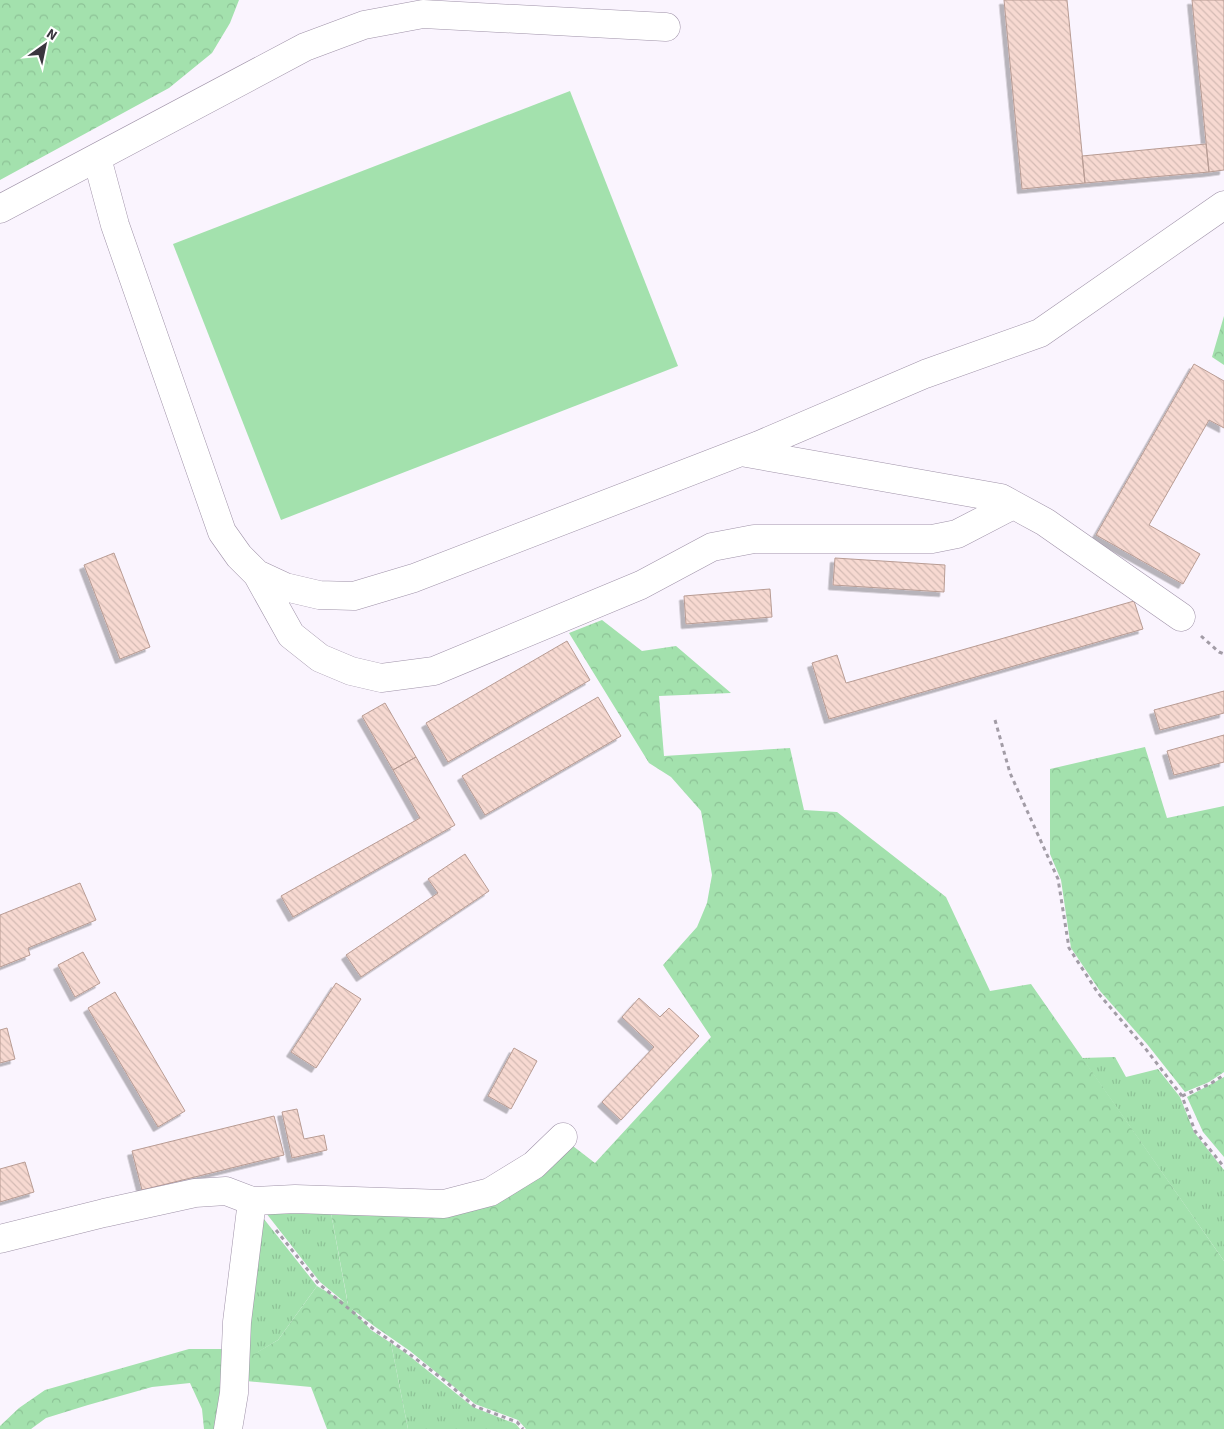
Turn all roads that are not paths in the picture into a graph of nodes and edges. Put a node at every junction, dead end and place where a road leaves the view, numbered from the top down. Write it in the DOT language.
graph roads {
  1 [pos="423,7"];
  2 [pos="666,27"];
  3 [pos="97,158"];
  4 [pos="1224,205"];
  5 [pos="0,209"];
  6 [pos="741,452"];
  7 [pos="1013,505"];
  8 [pos="257,574"];
  9 [pos="1181,617"];
  10 [pos="563,1137"];
  11 [pos="252,1201"];
  12 [pos="0,1239"];
  13 [pos="228,1429"];
  1 -- 2 [label="street"];
  1 -- 3 [label="street"];
  3 -- 5 [label="street"];
  3 -- 8 [label="street"];
  4 -- 6 [label="street"];
  6 -- 7 [label="street"];
  6 -- 8 [label="street"];
  7 -- 8 [label="street"];
  7 -- 9 [label="street"];
  10 -- 11 [label="street"];
  11 -- 12 [label="street"];
  11 -- 13 [label="street"];
}
